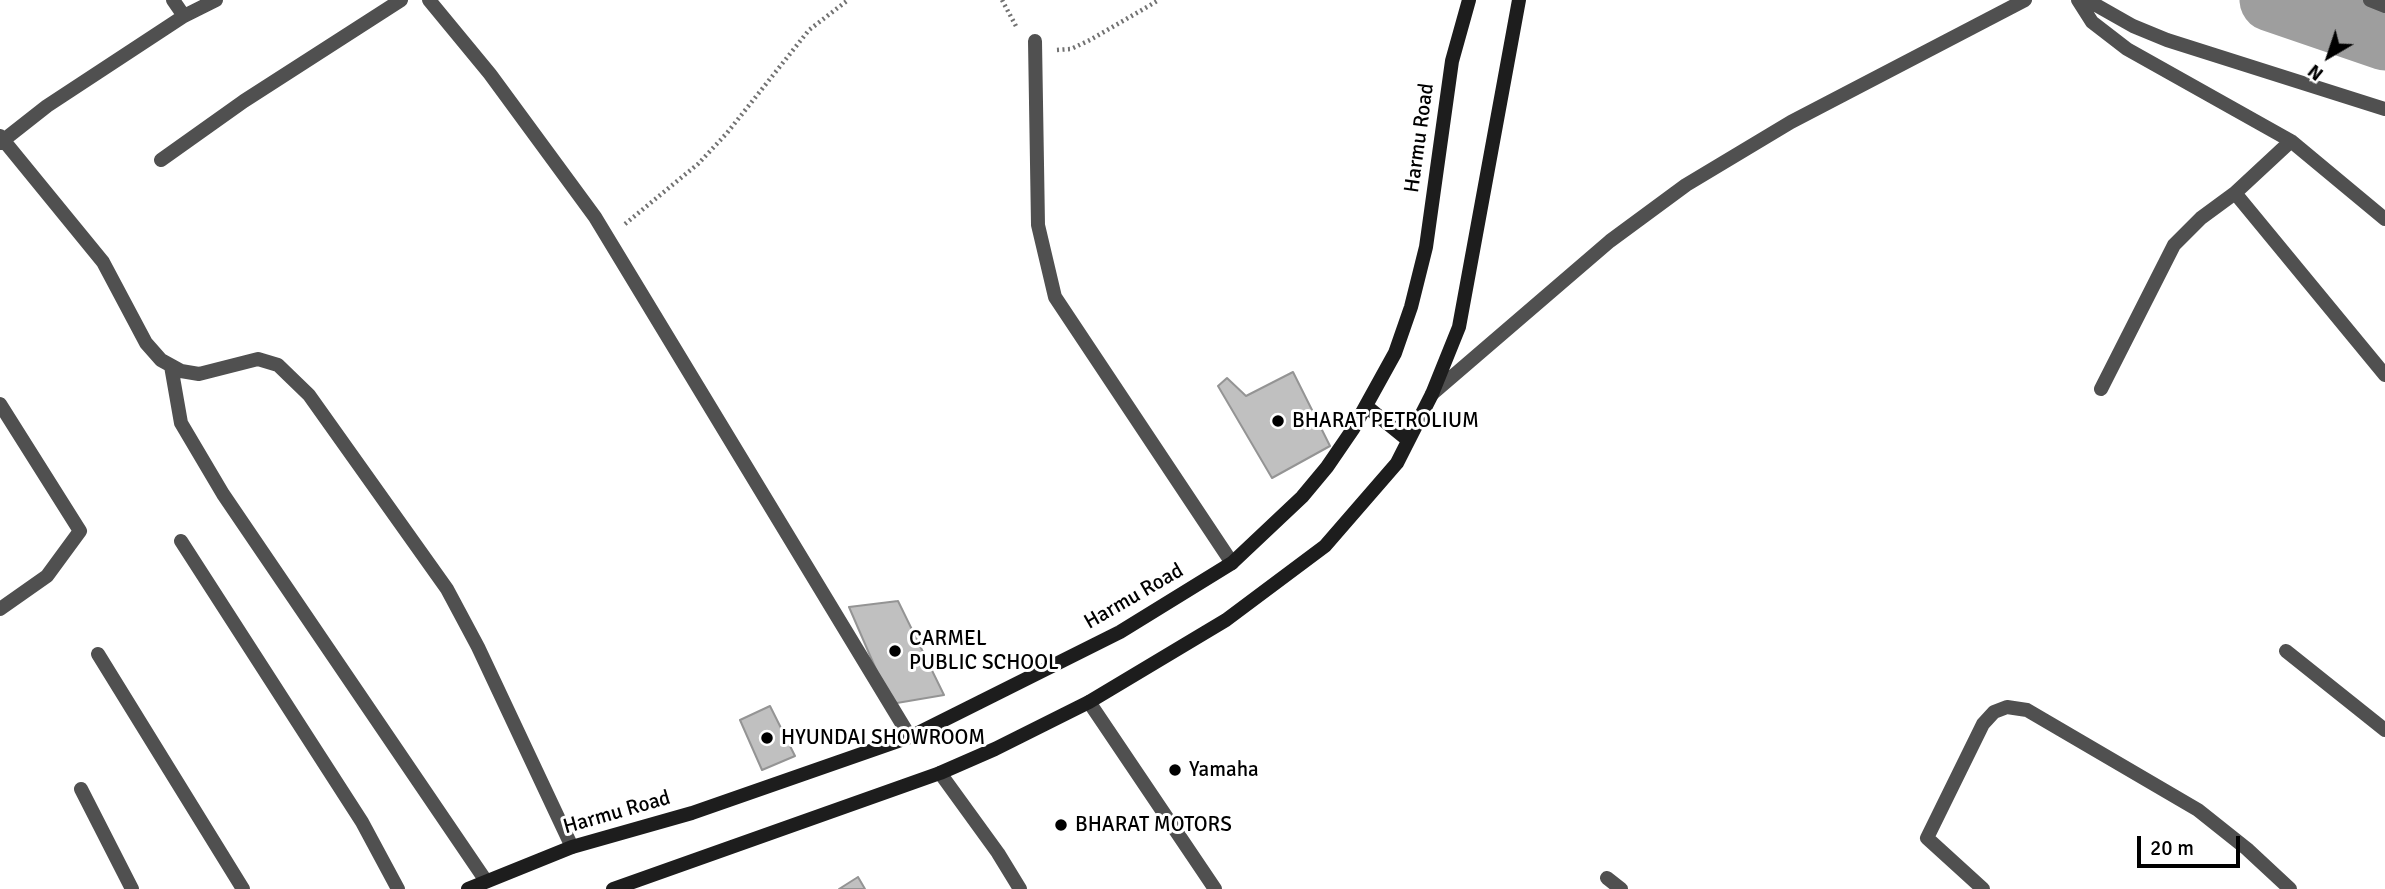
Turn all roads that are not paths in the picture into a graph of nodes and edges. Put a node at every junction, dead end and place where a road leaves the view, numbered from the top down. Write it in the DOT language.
graph roads {
  1 [pos="173,0"];
  2 [pos="216,0"];
  3 [pos="401,0"];
  4 [pos="429,0"];
  5 [pos="1469,0"];
  6 [pos="1519,0"];
  7 [pos="2025,0"];
  8 [pos="2078,0"];
  9 [pos="2087,0"];
  10 [pos="2370,0"];
  11 [pos="2385,6"];
  12 [pos="184,16"];
  13 [pos="1035,41"];
  14 [pos="2385,109"];
  15 [pos="1,140"];
  16 [pos="2291,141"];
  17 [pos="161,160"];
  18 [pos="2235,193"];
  19 [pos="2385,219"];
  20 [pos="172,366"];
  21 [pos="2385,375"];
  22 [pos="2101,389"];
  23 [pos="1432,394"];
  24 [pos="0,404"];
  25 [pos="1366,405"];
  26 [pos="1408,440"];
  27 [pos="181,541"];
  28 [pos="1232,564"];
  29 [pos="0,609"];
  30 [pos="2286,651"];
  31 [pos="98,654"];
  32 [pos="1089,702"];
  33 [pos="2385,730"];
  34 [pos="910,737"];
  35 [pos="940,773"];
  36 [pos="81,789"];
  37 [pos="572,847"];
  38 [pos="1607,878"];
  39 [pos="486,881"];
  40 [pos="132,889"];
  41 [pos="243,889"];
  42 [pos="398,889"];
  43 [pos="468,889"];
  44 [pos="613,889"];
  45 [pos="1020,889"];
  46 [pos="1215,889"];
  47 [pos="1621,889"];
  48 [pos="1983,889"];
  49 [pos="2290,889"];
  1 -- 12 [label="street"];
  2 -- 12 [label="street"];
  3 -- 17 [label="street"];
  4 -- 34 [label="street"];
  5 -- 25 [label="main road, Harmu Road"];
  6 -- 23 [label="main road"];
  7 -- 23 [label="street"];
  8 -- 16 [label="street"];
  9 -- 14 [label="street"];
  10 -- 11 [label="street"];
  12 -- 15 [label="street"];
  13 -- 28 [label="street"];
  15 -- 20 [label="street"];
  16 -- 18 [label="street"];
  16 -- 19 [label="street"];
  18 -- 21 [label="street"];
  18 -- 22 [label="street"];
  20 -- 37 [label="street"];
  20 -- 39 [label="street"];
  23 -- 26 [label="main road"];
  24 -- 29 [label="street"];
  25 -- 26 [label="main road"];
  25 -- 28 [label="main road, Harmu Road"];
  26 -- 32 [label="main road"];
  27 -- 42 [label="street"];
  28 -- 34 [label="main road, Harmu Road"];
  30 -- 33 [label="street"];
  31 -- 41 [label="street"];
  32 -- 35 [label="main road"];
  32 -- 46 [label="street"];
  34 -- 37 [label="main road, Harmu Road"];
  35 -- 44 [label="main road"];
  35 -- 45 [label="street"];
  36 -- 40 [label="street"];
  37 -- 39 [label="main road, Harmu Road"];
  38 -- 47 [label="street"];
  39 -- 43 [label="main road, Harmu Road"];
  48 -- 49 [label="street"];
}
